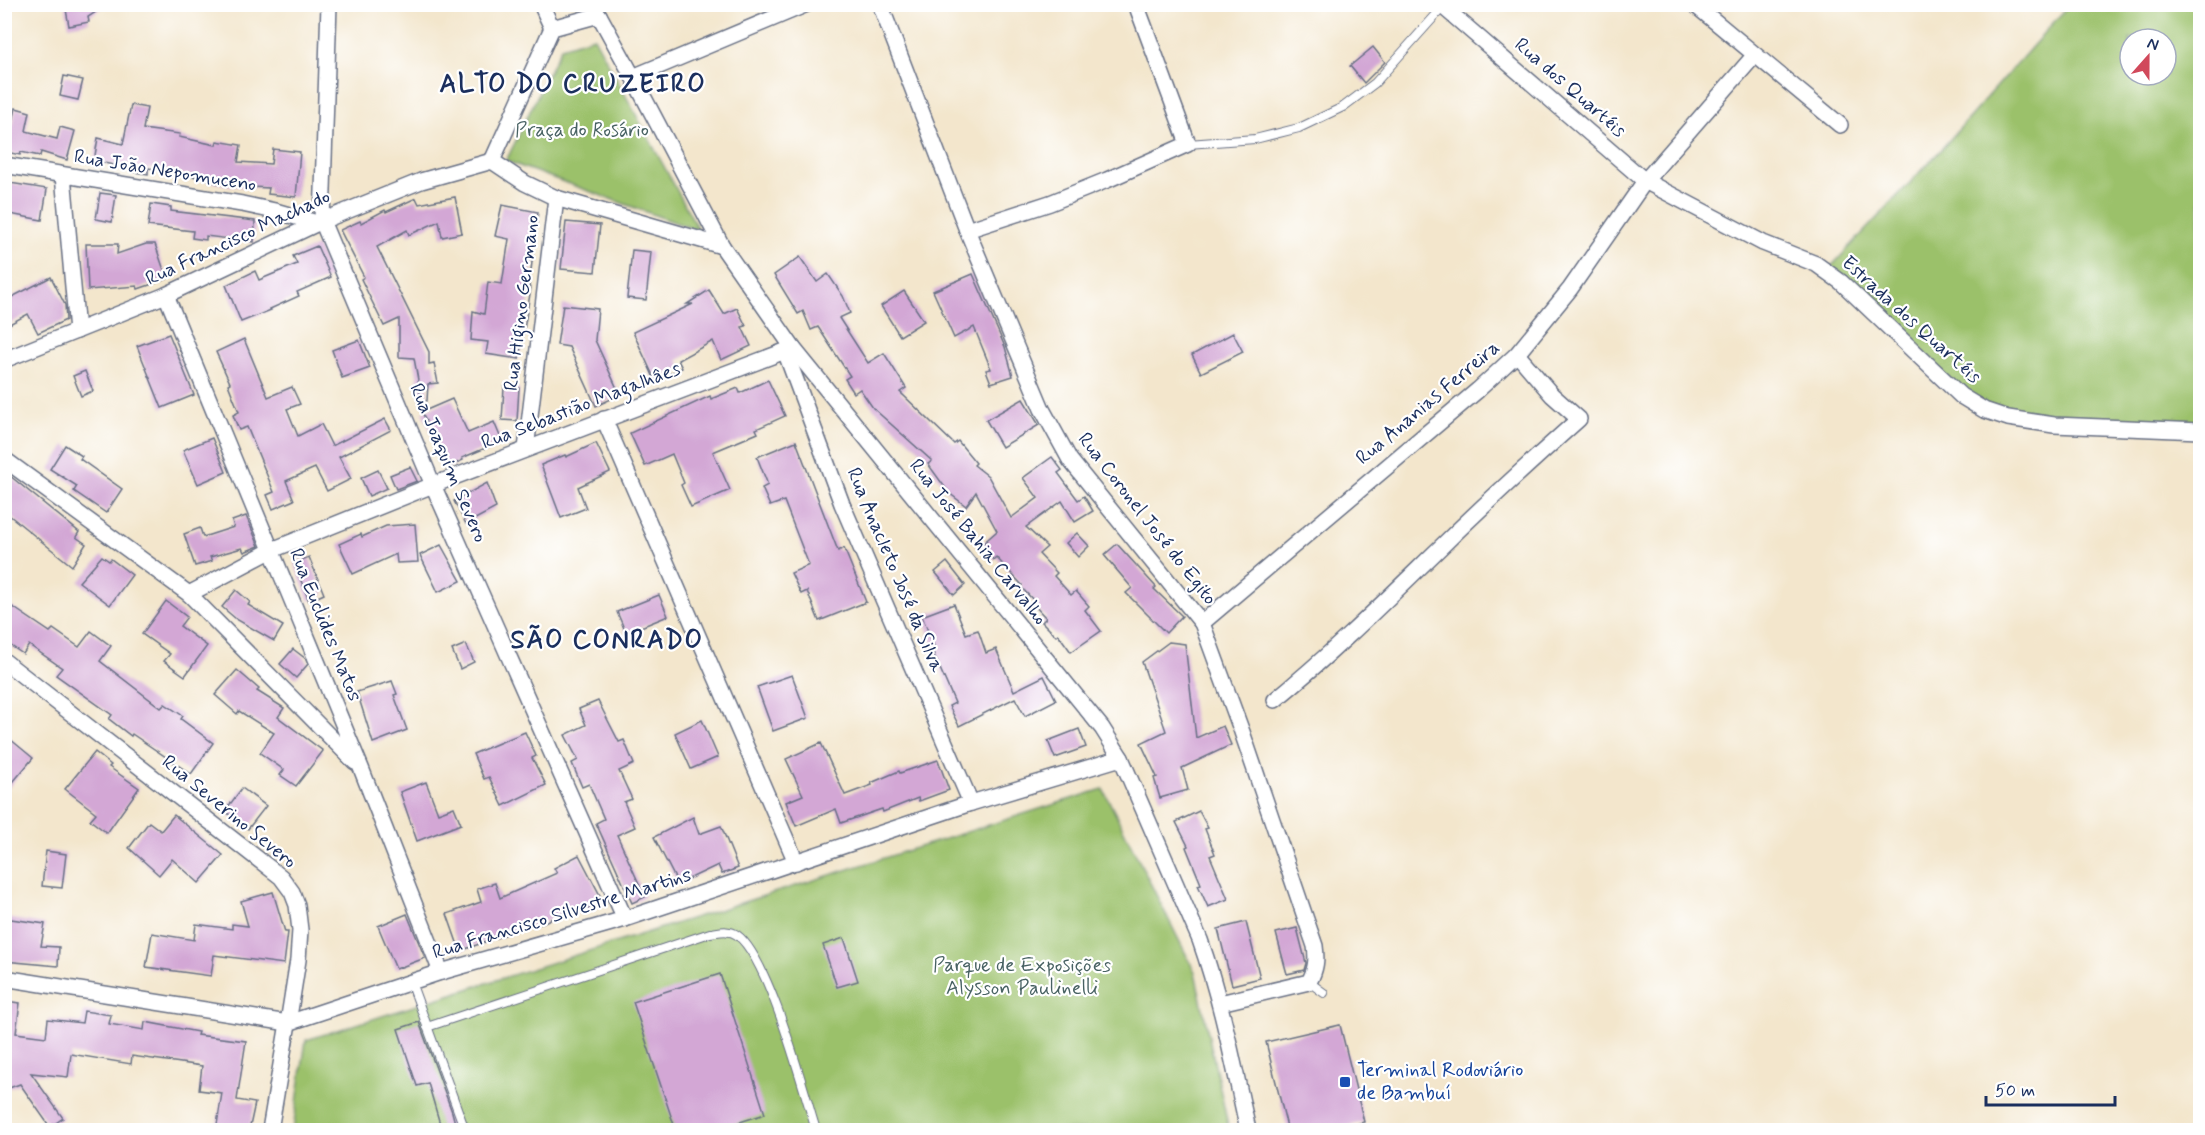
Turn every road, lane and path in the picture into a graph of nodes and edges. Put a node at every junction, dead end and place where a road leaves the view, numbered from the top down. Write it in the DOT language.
graph roads {
  1 [pos="329,4"];
  2 [pos="541,4"];
  3 [pos="807,4"];
  4 [pos="880,4"];
  5 [pos="1136,4"];
  6 [pos="1694,4"];
  7 [pos="1442,6"];
  8 [pos="599,10"];
  9 [pos="552,28"];
  10 [pos="1754,56"];
  11 [pos="633,77"];
  12 [pos="1840,125"];
  13 [pos="1188,144"];
  14 [pos="492,161"];
  15 [pos="4,165"];
  16 [pos="63,175"];
  17 [pos="1645,181"];
  18 [pos="556,198"];
  19 [pos="320,222"];
  20 [pos="966,230"];
  21 [pos="722,246"];
  22 [pos="166,295"];
  23 [pos="77,331"];
  24 [pos="789,349"];
  25 [pos="1517,354"];
  26 [pos="4,360"];
  27 [pos="604,419"];
  28 [pos="2200,431"];
  29 [pos="526,449"];
  30 [pos="4,459"];
  31 [pos="433,485"];
  32 [pos="272,550"];
  33 [pos="189,594"];
  34 [pos="1202,623"];
  35 [pos="4,661"];
  36 [pos="1275,700"];
  37 [pos="1121,758"];
  38 [pos="361,768"];
  39 [pos="971,803"];
  40 [pos="796,862"];
  41 [pos="625,919"];
  42 [pos="441,972"];
  43 [pos="4,978"];
  44 [pos="411,982"];
  45 [pos="1309,982"];
  46 [pos="1324,993"];
  47 [pos="1220,1003"];
  48 [pos="288,1023"];
  49 [pos="428,1027"];
  50 [pos="270,1131"];
  51 [pos="465,1131"];
  52 [pos="816,1131"];
  53 [pos="1248,1131"];
  1 -- 19 [label="street, Rua Joaquim Severo"];
  2 -- 9 [label="street"];
  3 -- 11 [label="street"];
  4 -- 20 [label="street, Rua Coronel José do Egito"];
  5 -- 13 [label="street"];
  6 -- 10 [label="street"];
  7 -- 13 [label="lane"];
  7 -- 17 [label="street, Rua dos Quartéis"];
  8 -- 9 [label="street"];
  8 -- 11 [label="street, Rua José Bahia Carvalho"];
  9 -- 14 [label="street"];
  10 -- 12 [label="street"];
  10 -- 17 [label="street, Rua Ananias Ferreira"];
  11 -- 21 [label="street, Rua José Bahia Carvalho"];
  13 -- 20 [label="street"];
  14 -- 18 [label="street"];
  14 -- 19 [label="street, Rua Francisco Machado"];
  15 -- 16 [label="street, Rua João Nepomuceno"];
  16 -- 19 [label="street, Rua João Nepomuceno"];
  16 -- 23 [label="street"];
  17 -- 25 [label="street, Rua Ananias Ferreira"];
  17 -- 28 [label="street, Estrada dos Quartéis"];
  18 -- 21 [label="street"];
  18 -- 29 [label="street, Rua Higino Germano"];
  19 -- 22 [label="street, Rua Francisco Machado"];
  19 -- 31 [label="street, Rua Joaquim Severo"];
  20 -- 34 [label="street, Rua Coronel José do Egito"];
  21 -- 24 [label="street, Rua José Bahia Carvalho"];
  22 -- 23 [label="street, Rua Francisco Machado"];
  22 -- 32 [label="street, Rua Euclides Matos"];
  23 -- 26 [label="street, Rua Francisco Machado"];
  24 -- 27 [label="street, Rua Sebastião Magalhâes"];
  24 -- 37 [label="street, Rua José Bahia Carvalho"];
  24 -- 39 [label="street, Rua Anacleto José da Silva"];
  25 -- 34 [label="street, Rua Ananias Ferreira"];
  25 -- 36 [label="street"];
  27 -- 29 [label="street, Rua Sebastião Magalhâes"];
  27 -- 40 [label="street"];
  29 -- 31 [label="street, Rua Sebastião Magalhâes"];
  30 -- 33 [label="street"];
  31 -- 32 [label="street, Rua Sebastião Magalhâes"];
  31 -- 41 [label="street, Rua Joaquim Severo"];
  32 -- 33 [label="street, Rua Sebastião Magalhâes"];
  32 -- 38 [label="street, Rua Euclides Matos"];
  33 -- 38 [label="street"];
  34 -- 45 [label="street, Rua Coronel José do Egito"];
  35 -- 48 [label="street, Rua Severino Severo"];
  37 -- 39 [label="street, Rua Francisco Silvestre Martins"];
  37 -- 47 [label="street, Rua José Bahia Carvalho"];
  38 -- 42 [label="street, Rua Euclides Matos"];
  39 -- 40 [label="street, Rua Francisco Silvestre Martins"];
  40 -- 41 [label="street, Rua Francisco Silvestre Martins"];
  41 -- 42 [label="street, Rua Francisco Silvestre Martins"];
  42 -- 44 [label="street, Rua Francisco Silvestre Martins"];
  43 -- 48 [label="street, Rua Francisco Silvestre Martins"];
  44 -- 48 [label="street, Rua Francisco Silvestre Martins"];
  44 -- 49 [label="lane"];
  45 -- 46 [label="lane"];
  45 -- 47 [label="street"];
  47 -- 53 [label="street, Rua José Bahia Carvalho"];
  48 -- 50 [label="street, Rua Severino Severo"];
  49 -- 51 [label="lane"];
  49 -- 52 [label="lane"];
}
